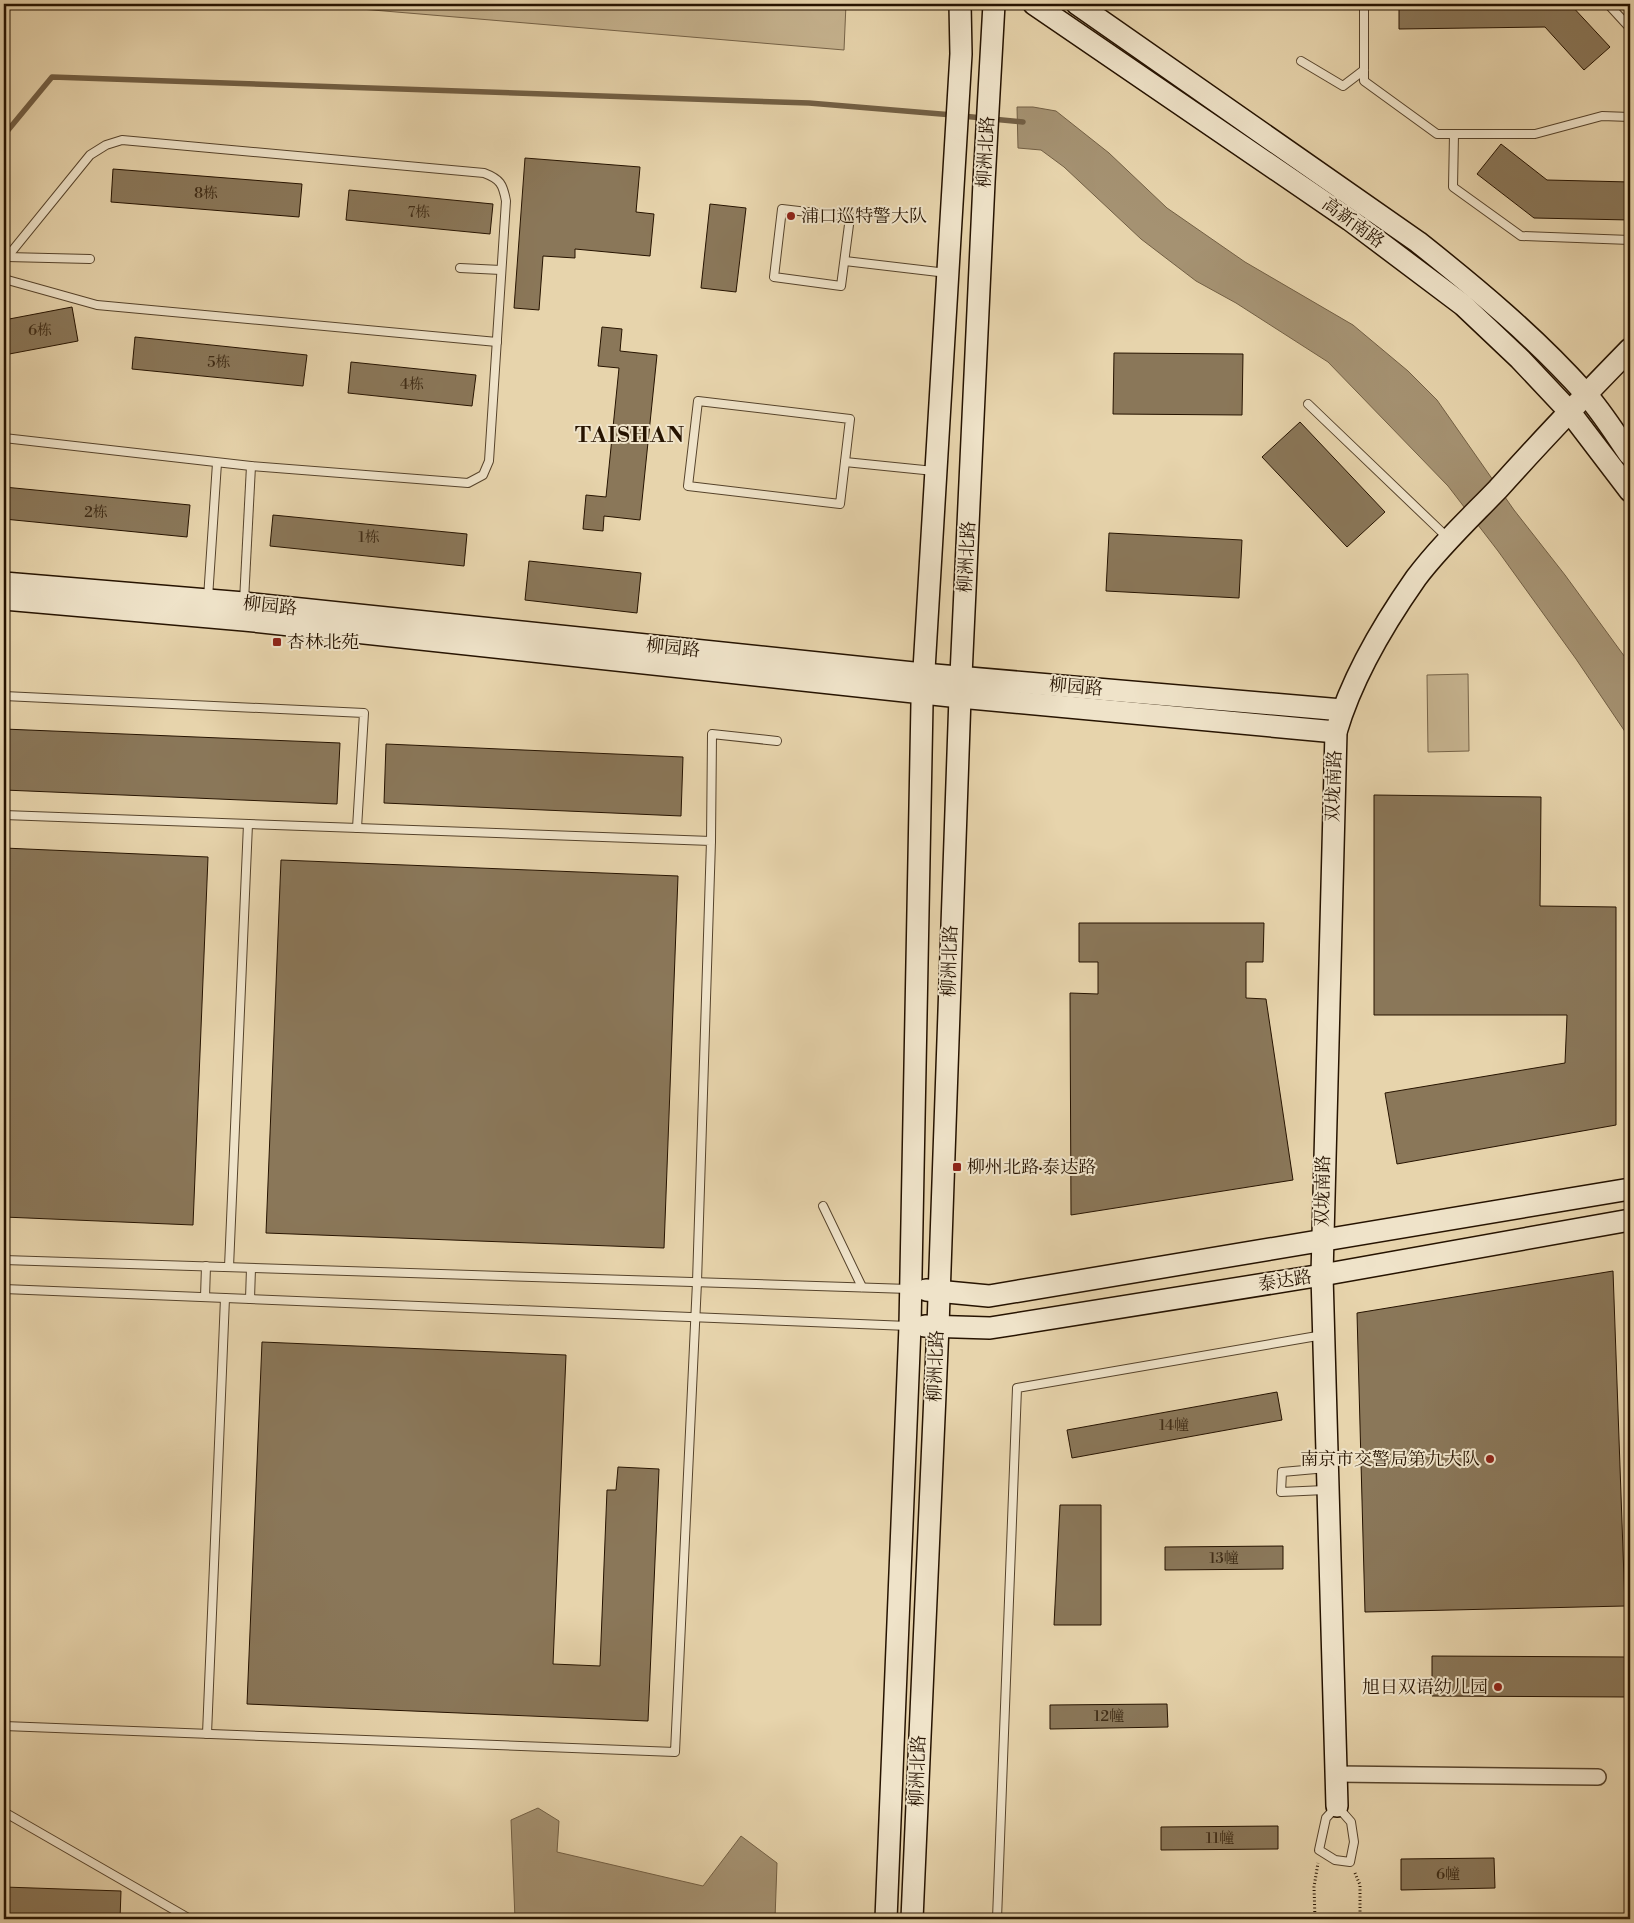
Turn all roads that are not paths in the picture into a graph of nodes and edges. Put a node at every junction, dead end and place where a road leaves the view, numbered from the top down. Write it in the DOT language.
graph roads {
  1 [pos="960,4"];
  2 [pos="994,4"];
  3 [pos="1034,4"];
  4 [pos="1077,4"];
  5 [pos="1364,4"];
  6 [pos="1608,4"];
  7 [pos="1630,28"];
  8 [pos="1301,61"];
  9 [pos="1364,70"];
  10 [pos="1630,117"];
  11 [pos="1454,134"];
  12 [pos="1630,240"];
  13 [pos="5,259"];
  14 [pos="90,259"];
  15 [pos="845,261"];
  16 [pos="460,268"];
  17 [pos="501,270"];
  18 [pos="948,273"];
  19 [pos="4,280"];
  20 [pos="497,342"];
  21 [pos="1630,348"];
  22 [pos="1586,394"];
  23 [pos="1308,404"];
  24 [pos="1569,411"];
  25 [pos="4,438"];
  26 [pos="1630,455"];
  27 [pos="216,462"];
  28 [pos="845,462"];
  29 [pos="250,466"];
  30 [pos="936,471"];
  31 [pos="1630,491"];
  32 [pos="1454,536"];
  33 [pos="4,583"];
  34 [pos="4,599"];
  35 [pos="207,609"];
  36 [pos="244,612"];
  37 [pos="923,683"];
  38 [pos="960,687"];
  39 [pos="4,696"];
  40 [pos="1342,710"];
  41 [pos="1336,732"];
  42 [pos="777,741"];
  43 [pos="4,815"];
  44 [pos="248,824"];
  45 [pos="357,828"];
  46 [pos="711,842"];
  47 [pos="1630,1189"];
  48 [pos="823,1206"];
  49 [pos="1630,1220"];
  50 [pos="1322,1241"];
  51 [pos="4,1260"];
  52 [pos="206,1266"];
  53 [pos="229,1267"];
  54 [pos="251,1268"];
  55 [pos="1322,1275"];
  56 [pos="697,1282"];
  57 [pos="4,1288"];
  58 [pos="862,1288"];
  59 [pos="910,1289"];
  60 [pos="939,1290"];
  61 [pos="205,1297"];
  62 [pos="225,1298"];
  63 [pos="250,1299"];
  64 [pos="696,1317"];
  65 [pos="910,1326"];
  66 [pos="938,1326"];
  67 [pos="1323,1335"];
  68 [pos="1326,1468"];
  69 [pos="1327,1490"];
  70 [pos="4,1726"];
  71 [pos="207,1734"];
  72 [pos="1336,1774"];
  73 [pos="1598,1777"];
  74 [pos="1337,1806"];
  75 [pos="4,1812"];
  76 [pos="190,1919"];
  77 [pos="886,1919"];
  78 [pos="912,1919"];
  79 [pos="997,1919"];
  1 -- 18 [label="main road, 柳洲北路"];
  2 -- 38 [label="main road, 柳洲北路"];
  3 -- 24 [label="main road, 高新南路"];
  4 -- 22 [label="main road, 高新南路"];
  5 -- 9 [label="lane"];
  6 -- 7 [label="lane"];
  8 -- 9 [label="lane"];
  9 -- 11 [label="lane"];
  10 -- 11 [label="lane"];
  11 -- 12 [label="lane"];
  13 -- 14 [label="lane"];
  13 -- 17 [label="lane"];
  15 -- 15 [label="lane"];
  15 -- 18 [label="lane"];
  16 -- 17 [label="lane"];
  17 -- 20 [label="lane"];
  18 -- 30 [label="main road, 柳洲北路"];
  19 -- 20 [label="lane"];
  20 -- 29 [label="lane"];
  21 -- 22 [label="main road, 双垅南路"];
  22 -- 24 [label="main road, 双垅南路"];
  22 -- 26 [label="main road, 高新南路"];
  23 -- 32 [label="lane"];
  24 -- 31 [label="main road, 高新南路"];
  24 -- 32 [label="main road, 双垅南路"];
  25 -- 27 [label="lane"];
  27 -- 29 [label="lane"];
  27 -- 35 [label="lane"];
  28 -- 28 [label="lane"];
  28 -- 30 [label="lane"];
  29 -- 36 [label="lane"];
  30 -- 37 [label="main road, 柳洲北路"];
  32 -- 40 [label="main road, 双垅南路"];
  33 -- 35 [label="main road, 柳园路"];
  34 -- 35 [label="main road, 柳园路"];
  35 -- 36 [label="main road, 柳园路"];
  36 -- 37 [label="main road, 柳园路"];
  37 -- 38 [label="main road, 柳园路"];
  37 -- 59 [label="main road, 柳洲北路"];
  38 -- 40 [label="main road, 柳园路"];
  38 -- 41 [label="main road, 柳园路"];
  38 -- 60 [label="main road, 柳洲北路"];
  39 -- 45 [label="lane"];
  40 -- 41 [label="main road, 双垅南路"];
  41 -- 50 [label="main road, 双垅南路"];
  42 -- 46 [label="lane"];
  43 -- 44 [label="lane"];
  44 -- 45 [label="lane"];
  44 -- 53 [label="lane"];
  45 -- 46 [label="lane"];
  46 -- 56 [label="lane"];
  47 -- 50 [label="main road, 泰达路"];
  48 -- 58 [label="lane"];
  49 -- 55 [label="main road, 泰达路"];
  50 -- 55 [label="main road, 双垅南路"];
  50 -- 60 [label="main road, 泰达路"];
  51 -- 52 [label="lane"];
  52 -- 53 [label="lane"];
  52 -- 61 [label="lane"];
  53 -- 54 [label="lane"];
  54 -- 56 [label="lane"];
  54 -- 63 [label="lane"];
  55 -- 66 [label="main road, 泰达路"];
  55 -- 67 [label="main road, 双垅南路"];
  56 -- 58 [label="lane"];
  56 -- 64 [label="lane"];
  57 -- 61 [label="lane"];
  58 -- 59 [label="lane"];
  59 -- 60 [label="main road, 泰达路"];
  59 -- 65 [label="main road, 柳洲北路"];
  60 -- 66 [label="main road, 柳洲北路"];
  61 -- 62 [label="lane"];
  62 -- 63 [label="lane"];
  62 -- 71 [label="lane"];
  63 -- 64 [label="lane"];
  64 -- 65 [label="lane"];
  64 -- 71 [label="lane"];
  65 -- 66 [label="main road, 泰达路"];
  65 -- 77 [label="main road, 柳洲北路"];
  66 -- 78 [label="main road, 柳洲北路"];
  67 -- 68 [label="main road, 双垅南路"];
  67 -- 79 [label="lane"];
  68 -- 69 [label="main road, 双垅南路"];
  68 -- 69 [label="lane"];
  69 -- 72 [label="main road, 双垅南路"];
  70 -- 71 [label="lane"];
  72 -- 73 [label="street"];
  72 -- 74 [label="main road, 双垅南路"];
  74 -- 74 [label="lane"];
  75 -- 76 [label="lane"];
}
